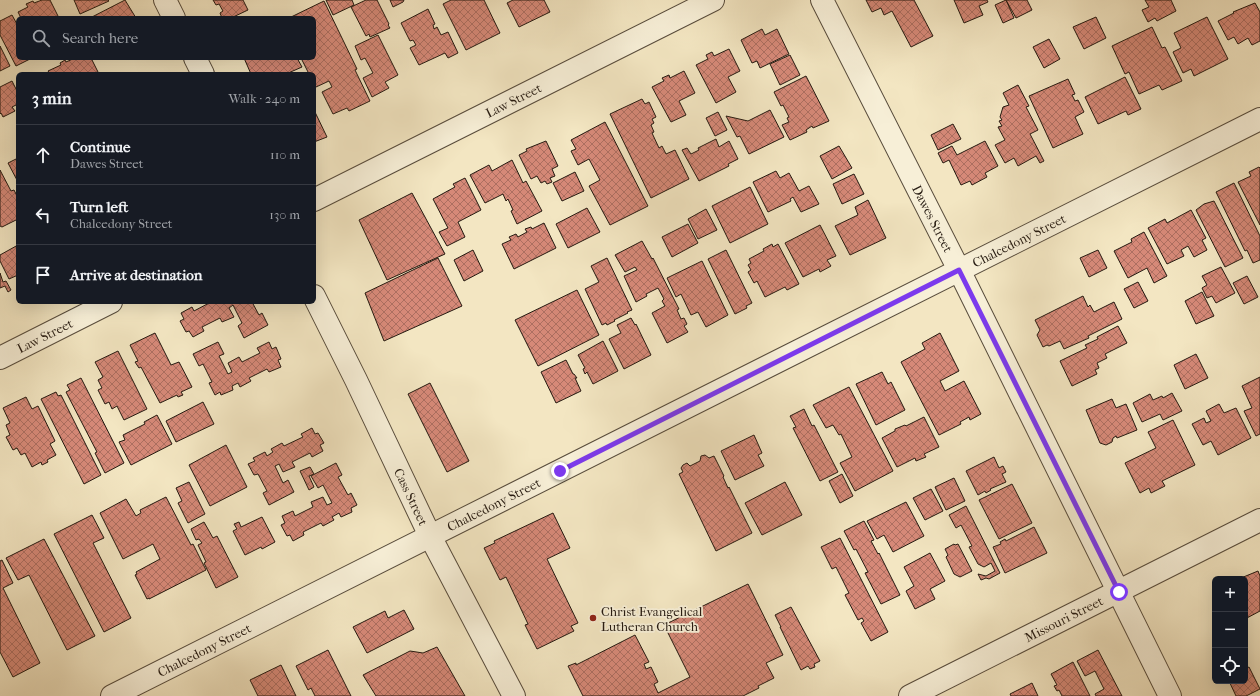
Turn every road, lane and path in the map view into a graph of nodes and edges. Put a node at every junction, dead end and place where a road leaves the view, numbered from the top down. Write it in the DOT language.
graph roads {
  1 [pos="165,0"];
  2 [pos="713,0"];
  3 [pos="822,0"];
  4 [pos="173,16"];
  5 [pos="196,60"];
  6 [pos="202,72"];
  7 [pos="1260,119"];
  8 [pos="316,199"];
  9 [pos="959,270"];
  10 [pos="316,300"];
  11 [pos="107,304"];
  12 [pos="0,358"];
  13 [pos="1260,520"];
  14 [pos="430,536"];
  15 [pos="1119,592"];
  16 [pos="112,696"];
  17 [pos="514,696"];
  18 [pos="910,696"];
  19 [pos="1170,696"];
  1 -- 4 [label="street"];
  2 -- 8 [label="street, Law Street"];
  3 -- 9 [label="street, Dawes Street"];
  5 -- 6 [label="street"];
  7 -- 9 [label="street, Chalcedony Street"];
  9 -- 14 [label="street, Chalcedony Street"];
  9 -- 15 [label="street, Dawes Street"];
  10 -- 14 [label="street, Cass Street"];
  11 -- 12 [label="street, Law Street"];
  13 -- 15 [label="street, Missouri Street"];
  14 -- 16 [label="street, Chalcedony Street"];
  14 -- 17 [label="street, Cass Street"];
  15 -- 18 [label="street, Missouri Street"];
  15 -- 19 [label="street, Dawes Street"];
}
